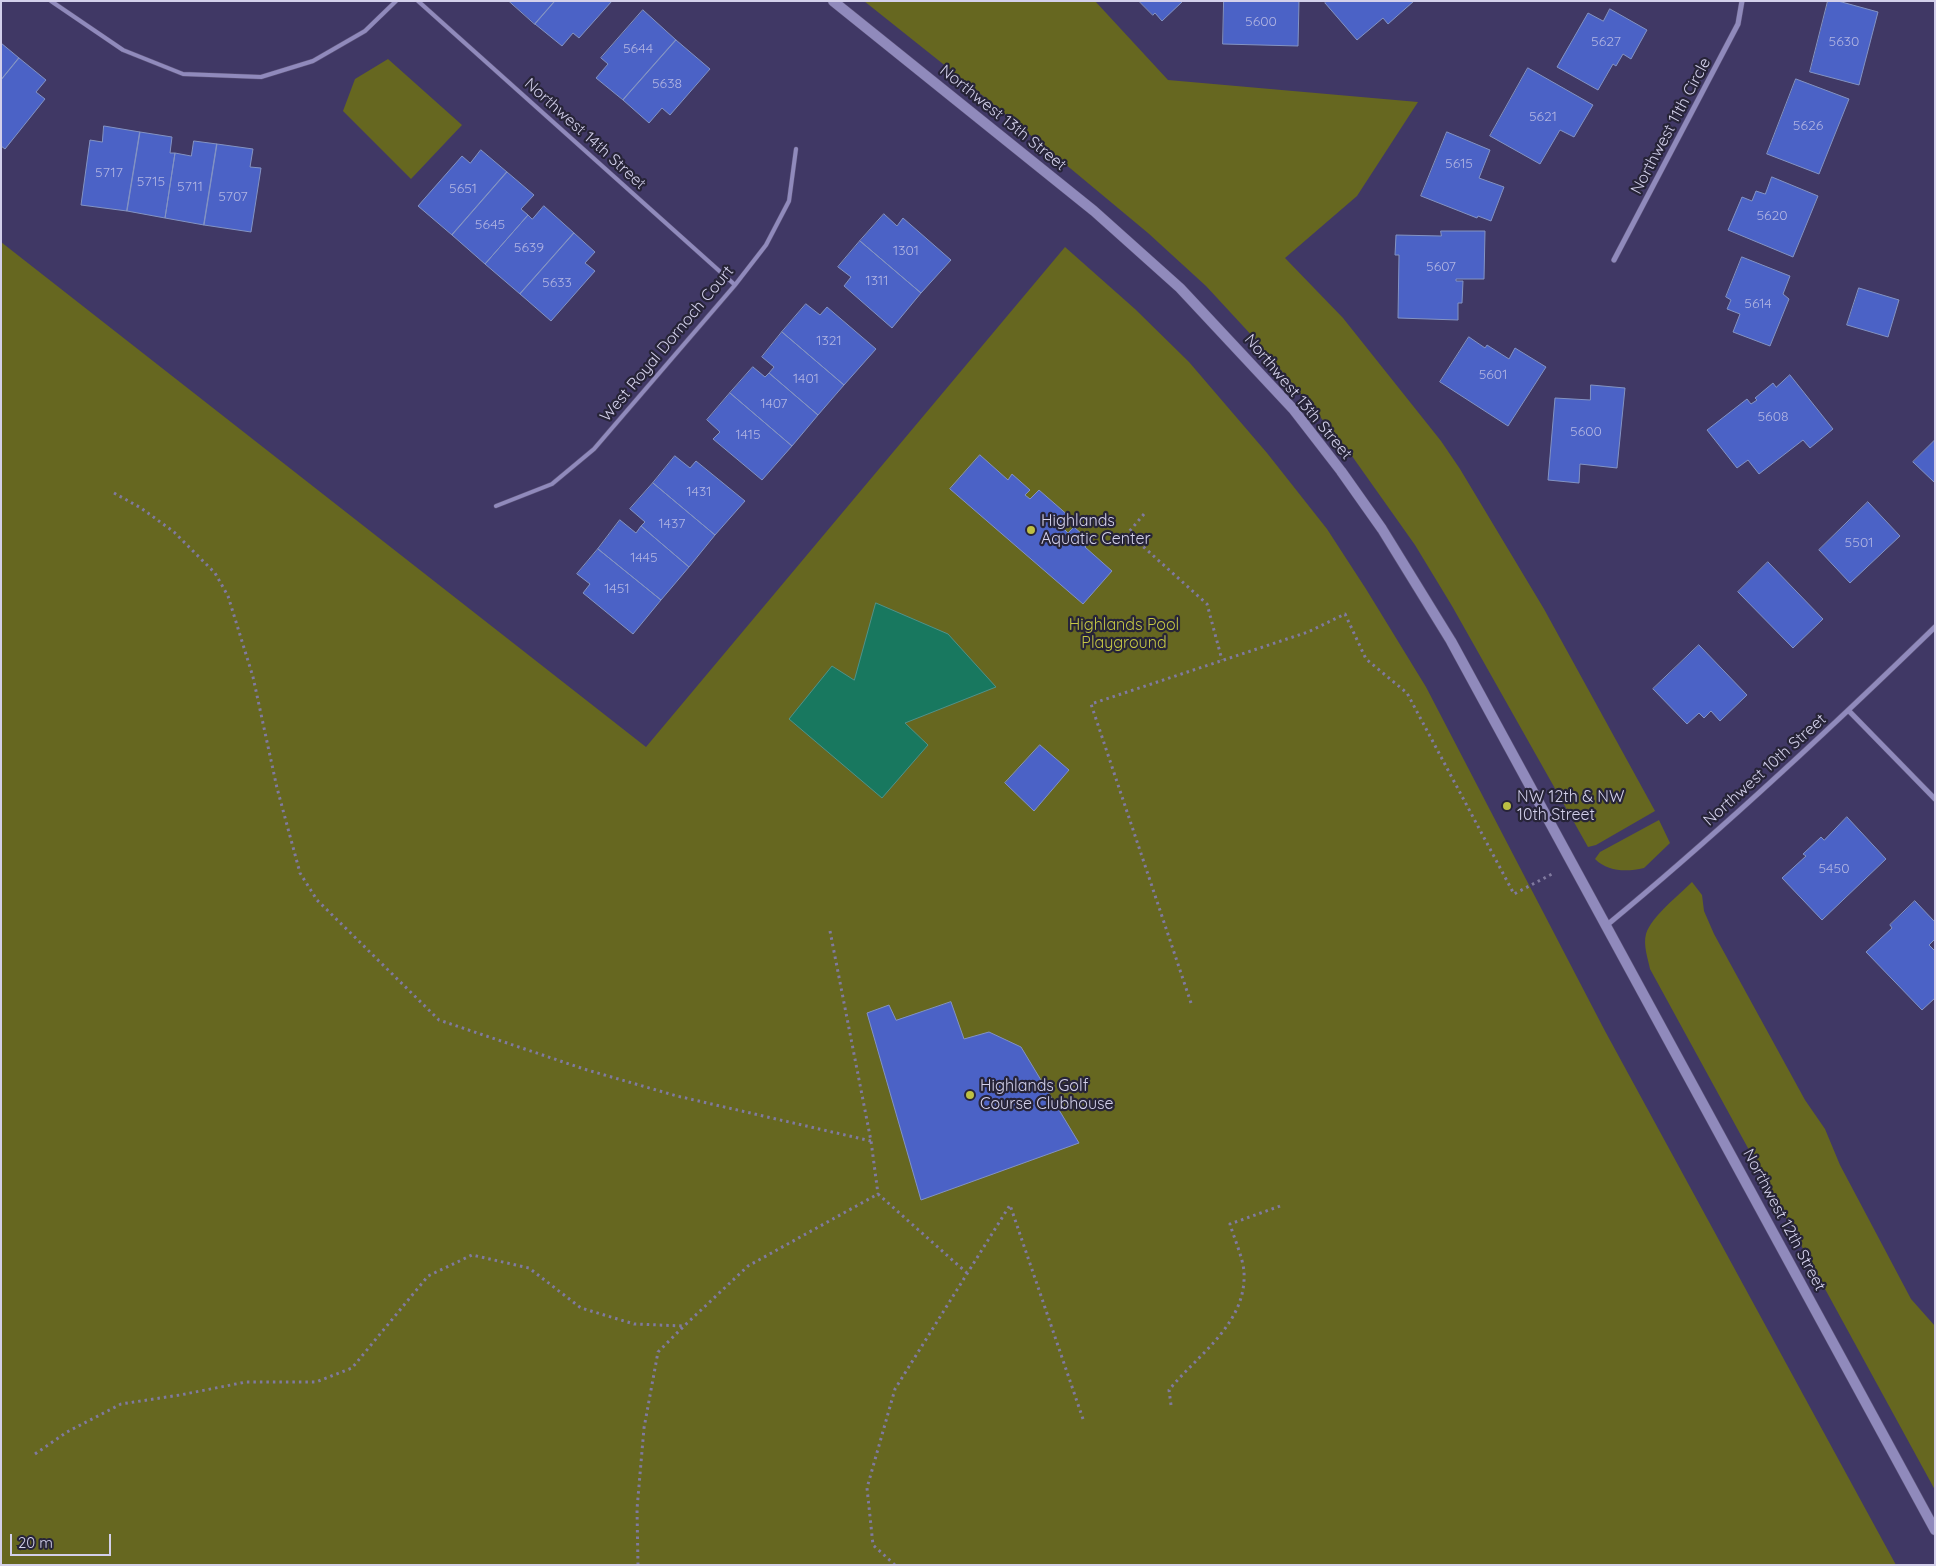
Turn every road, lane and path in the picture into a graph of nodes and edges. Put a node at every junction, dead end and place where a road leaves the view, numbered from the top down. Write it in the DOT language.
graph roads {
  1 [pos="51,1"];
  2 [pos="396,1"];
  3 [pos="418,1"];
  4 [pos="833,1"];
  5 [pos="1742,1"];
  6 [pos="796,149"];
  7 [pos="1614,260"];
  8 [pos="735,285"];
  9 [pos="114,493"];
  10 [pos="496,506"];
  11 [pos="1144,514"];
  12 [pos="1935,627"];
  13 [pos="1222,660"];
  14 [pos="1849,711"];
  15 [pos="1935,799"];
  16 [pos="1573,863"];
  17 [pos="1607,925"];
  18 [pos="830,931"];
  19 [pos="1191,1003"];
  20 [pos="871,1141"];
  21 [pos="878,1194"];
  22 [pos="1283,1205"];
  23 [pos="967,1273"];
  24 [pos="684,1326"];
  25 [pos="1171,1405"];
  26 [pos="1083,1419"];
  27 [pos="36,1454"];
  28 [pos="1935,1530"];
  29 [pos="638,1565"];
  30 [pos="896,1565"];
  1 -- 2 [label="lane"];
  3 -- 8 [label="lane, Northwest 14th Street"];
  4 -- 16 [label="main road, Northwest 13th Street"];
  5 -- 7 [label="street, Northwest 11th Circle"];
  6 -- 8 [label="lane, West Royal Dornoch Court"];
  8 -- 10 [label="lane, West Royal Dornoch Court"];
  9 -- 20 [label="path"];
  11 -- 13 [label="path"];
  12 -- 14 [label="street, Northwest 10th Street"];
  13 -- 16 [label="path"];
  13 -- 19 [label="path"];
  14 -- 15 [label="street"];
  14 -- 17 [label="street, Northwest 10th Street"];
  16 -- 17 [label="main road, Northwest 13th Street"];
  17 -- 28 [label="main road, Northwest 12th Street"];
  18 -- 20 [label="path"];
  20 -- 21 [label="path"];
  21 -- 23 [label="path"];
  21 -- 24 [label="path"];
  22 -- 25 [label="path"];
  23 -- 26 [label="path"];
  23 -- 30 [label="path"];
  24 -- 27 [label="path"];
  24 -- 29 [label="path"];
}
